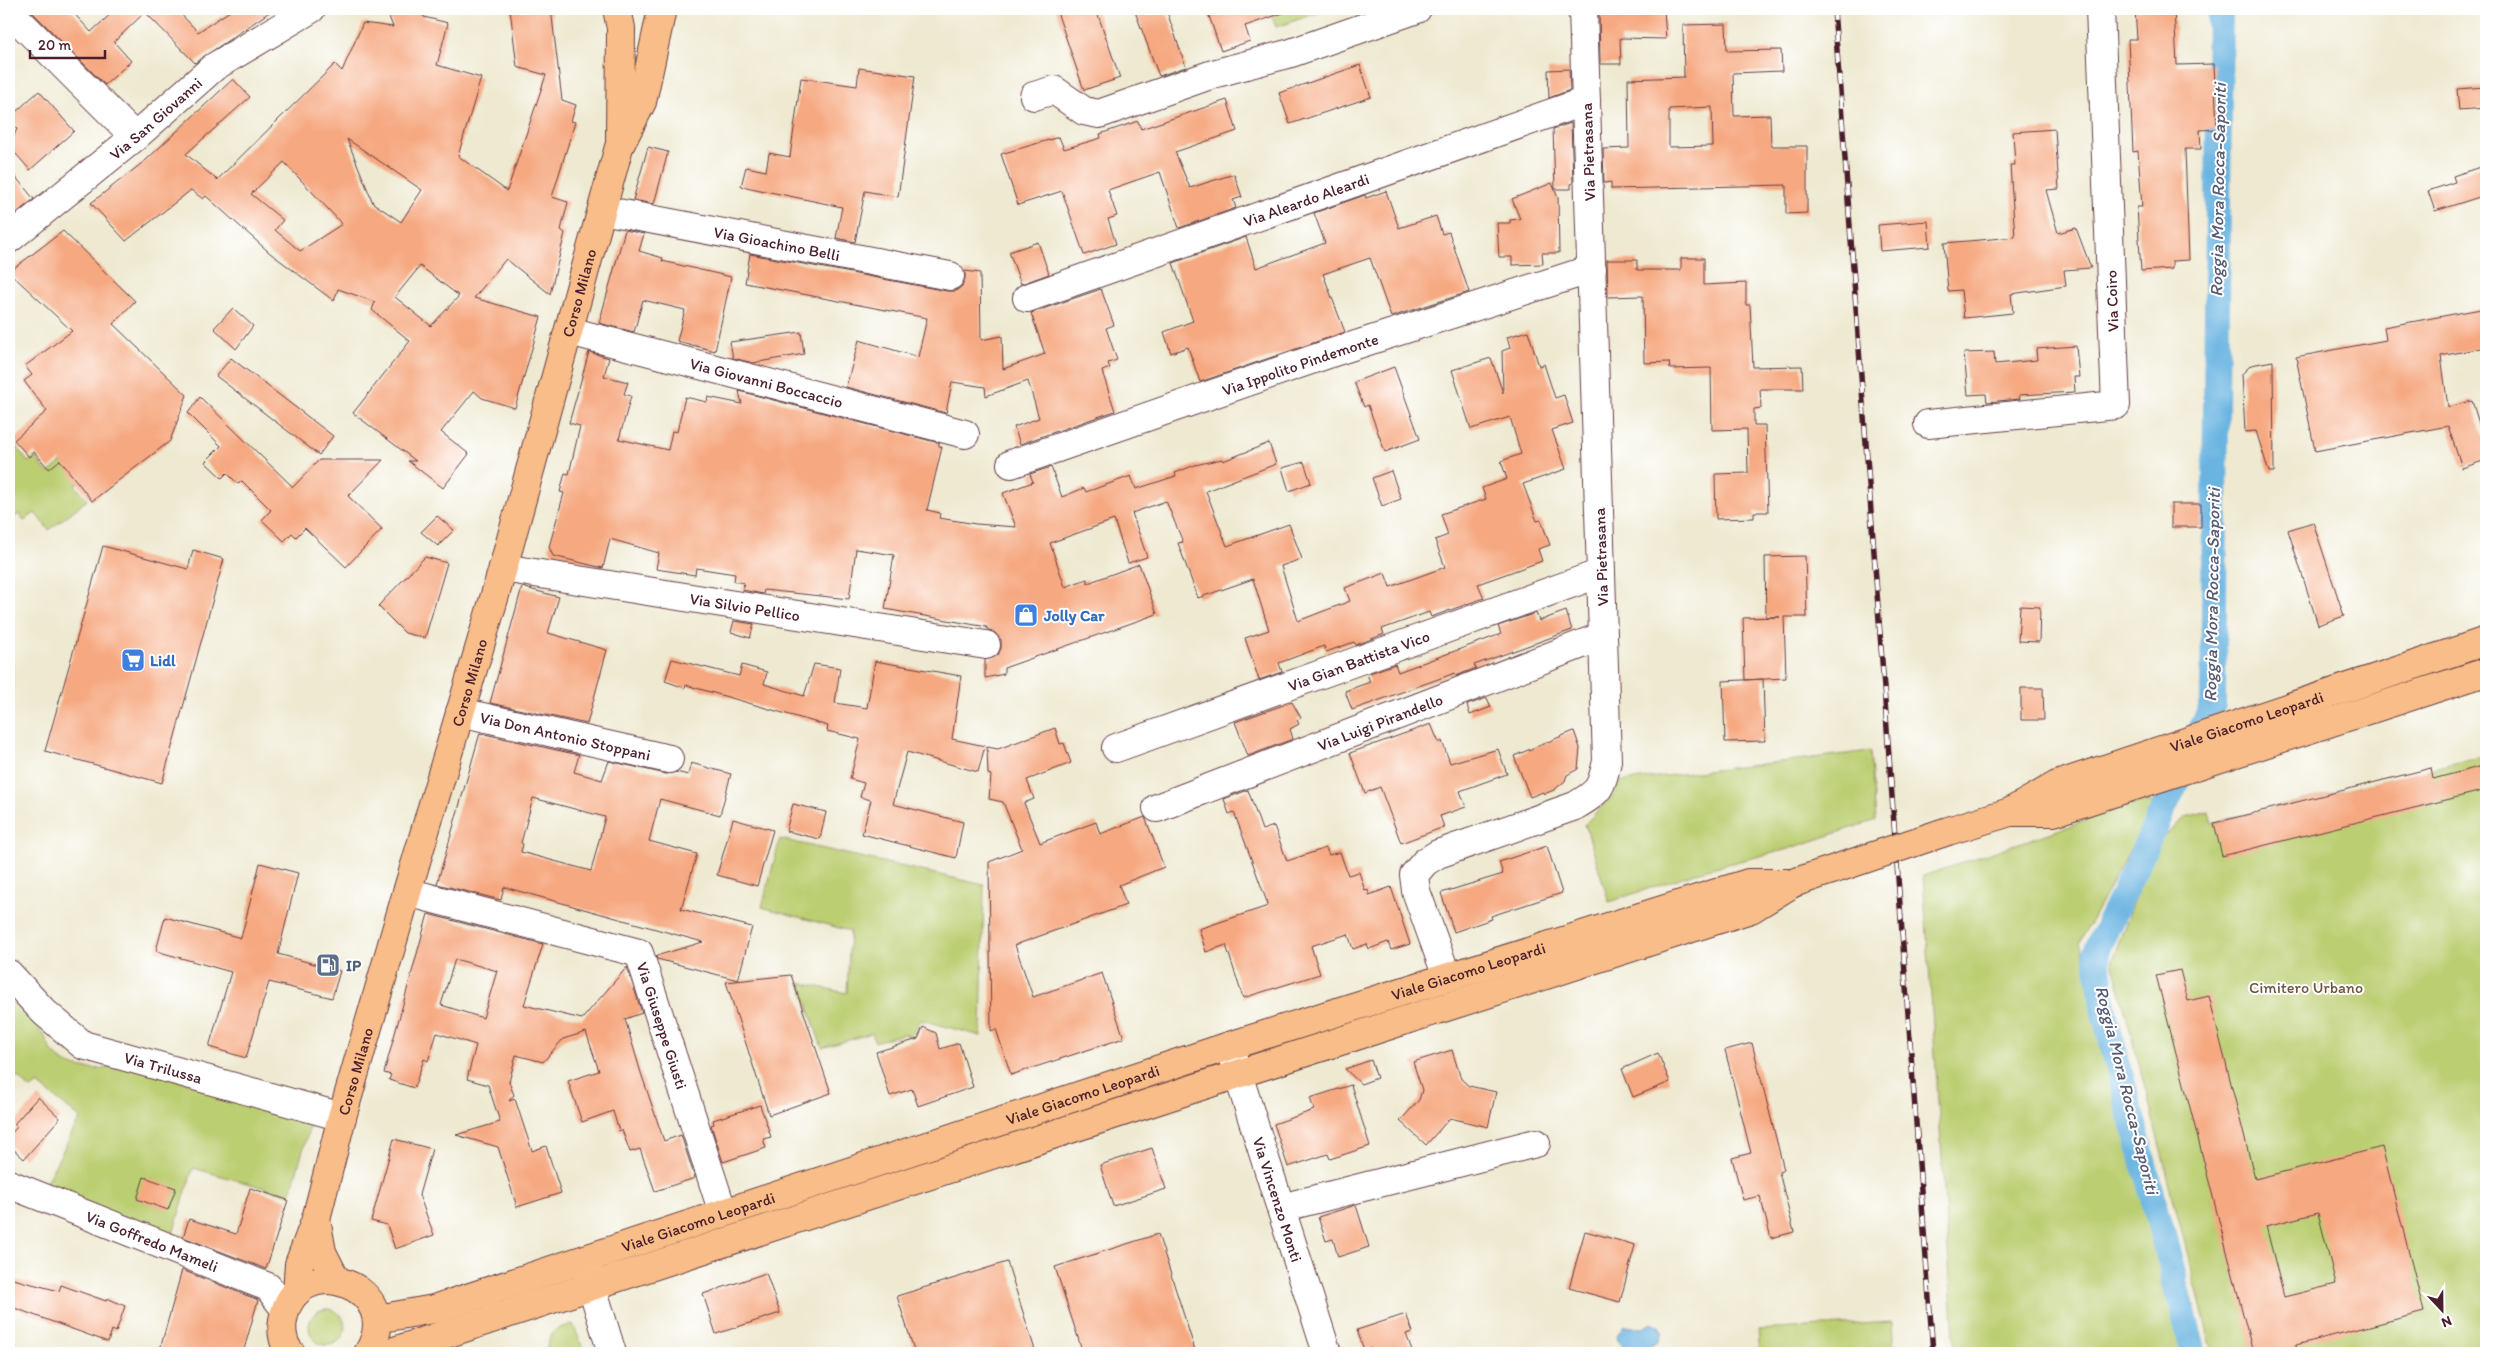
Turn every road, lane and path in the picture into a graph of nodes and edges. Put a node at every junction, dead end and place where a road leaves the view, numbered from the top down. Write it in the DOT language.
graph roads {
  1 [pos="311,9"];
  2 [pos="617,9"];
  3 [pos="662,9"];
  4 [pos="1417,9"];
  5 [pos="1583,9"];
  6 [pos="2100,9"];
  7 [pos="9,11"];
  8 [pos="1034,96"];
  9 [pos="1586,101"];
  10 [pos="134,137"];
  11 [pos="619,147"];
  12 [pos="602,210"];
  13 [pos="9,239"];
  14 [pos="1592,269"];
  15 [pos="950,276"];
  16 [pos="1027,298"];
  17 [pos="569,331"];
  18 [pos="1928,424"];
  19 [pos="965,434"];
  20 [pos="1011,464"];
  21 [pos="503,568"];
  22 [pos="1601,573"];
  23 [pos="1603,636"];
  24 [pos="2486,641"];
  25 [pos="986,645"];
  26 [pos="2486,672"];
  27 [pos="460,712"];
  28 [pos="1116,748"];
  29 [pos="669,759"];
  30 [pos="1157,808"];
  31 [pos="2010,812"];
  32 [pos="1793,882"];
  33 [pos="407,892"];
  34 [pos="9,974"];
  35 [pos="1447,977"];
  36 [pos="1229,1046"];
  37 [pos="1238,1074"];
  38 [pos="342,1117"];
  39 [pos="1536,1143"];
  40 [pos="9,1184"];
  41 [pos="1281,1208"];
  42 [pos="723,1213"];
  43 [pos="316,1218"];
  44 [pos="584,1260"];
  45 [pos="336,1280"];
  46 [pos="592,1286"];
  47 [pos="377,1319"];
  48 [pos="286,1327"];
  49 [pos="368,1353"];
  50 [pos="388,1353"];
  51 [pos="612,1353"];
  52 [pos="1327,1353"];
  1 -- 10 [label="street, Via San Giovanni"];
  2 -- 11 [label="main road, Corso Milano"];
  3 -- 11 [label="main road, Corso Milano"];
  4 -- 8 [label="street"];
  5 -- 9 [label="street, Via Pietrasana"];
  6 -- 18 [label="street, Via Coiro"];
  7 -- 10 [label="street"];
  9 -- 14 [label="street, Via Pietrasana"];
  9 -- 16 [label="street, Via Aleardo Aleardi"];
  10 -- 13 [label="street, Via San Giovanni"];
  11 -- 12 [label="main road, Corso Milano"];
  12 -- 15 [label="street, Via Gioachino Belli"];
  12 -- 17 [label="main road, Corso Milano"];
  14 -- 20 [label="street, Via Ippolito Pindemonte"];
  14 -- 22 [label="street, Via Pietrasana"];
  17 -- 19 [label="street, Via Giovanni Boccaccio"];
  17 -- 21 [label="main road, Corso Milano"];
  21 -- 25 [label="street, Via Silvio Pellico"];
  21 -- 27 [label="main road, Corso Milano"];
  22 -- 23 [label="street, Via Pietrasana"];
  22 -- 28 [label="street, Via Gian Battista Vico"];
  23 -- 30 [label="street, Via Luigi Pirandello"];
  23 -- 35 [label="street, Via Pietrasana"];
  24 -- 31 [label="main road, Viale Giacomo Leopardi"];
  26 -- 31 [label="main road, Viale Giacomo Leopardi"];
  27 -- 29 [label="street, Via Don Antonio Stoppani"];
  27 -- 33 [label="main road, Corso Milano"];
  31 -- 32 [label="main road, Viale Giacomo Leopardi, bridge"];
  32 -- 35 [label="main road, Viale Giacomo Leopardi"];
  32 -- 37 [label="main road, Viale Giacomo Leopardi"];
  33 -- 38 [label="main road, Corso Milano"];
  33 -- 42 [label="street, Via Giuseppe Giusti"];
  34 -- 38 [label="street, Via Trilussa"];
  35 -- 36 [label="main road, Viale Giacomo Leopardi"];
  36 -- 37 [label="street, Via Vincenzo Monti"];
  36 -- 42 [label="main road, Viale Giacomo Leopardi"];
  37 -- 41 [label="street, Via Vincenzo Monti"];
  37 -- 46 [label="main road, Viale Giacomo Leopardi"];
  38 -- 43 [label="main road, Corso Milano"];
  39 -- 41 [label="street"];
  40 -- 48 [label="street, Via Goffredo Mameli"];
  41 -- 52 [label="street, Via Vincenzo Monti"];
  42 -- 44 [label="main road, Viale Giacomo Leopardi"];
  43 -- 45 [label="main road, Corso Milano"];
  43 -- 48 [label="main road, Corso Milano"];
  44 -- 46 [label="street"];
  44 -- 47 [label="main road, Viale Giacomo Leopardi"];
  45 -- 47 [label="main road"];
  45 -- 48 [label="main road"];
  46 -- 50 [label="main road, Viale Giacomo Leopardi"];
  46 -- 51 [label="street"];
  47 -- 49 [label="main road"];
}
